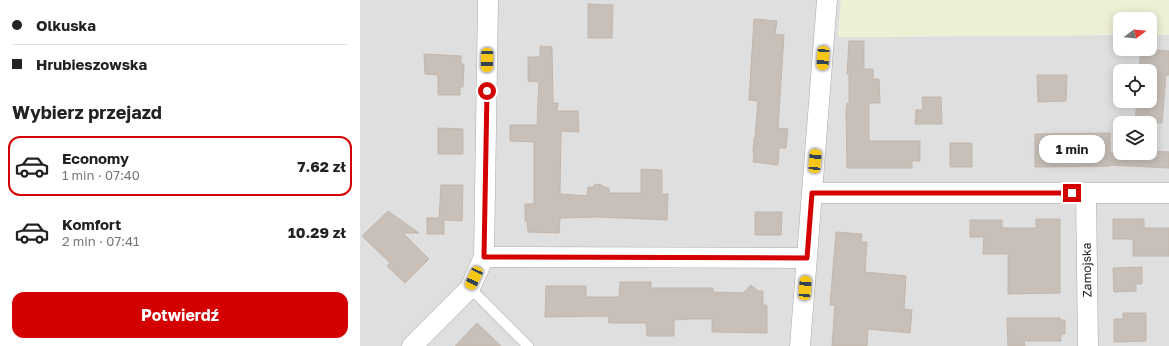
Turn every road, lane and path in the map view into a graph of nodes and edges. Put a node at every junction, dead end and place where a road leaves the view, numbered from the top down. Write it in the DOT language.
graph roads {
  1 [pos="488,0"];
  2 [pos="827,0"];
  3 [pos="812,193"];
  4 [pos="1086,193"];
  5 [pos="1169,193"];
  6 [pos="484,257"];
  7 [pos="807,258"];
  8 [pos="470,288"];
  9 [pos="412,346"];
  10 [pos="528,346"];
  11 [pos="800,346"];
  12 [pos="1088,346"];
  1 -- 6 [label="street"];
  2 -- 3 [label="street"];
  3 -- 4 [label="street"];
  3 -- 7 [label="street"];
  4 -- 5 [label="street"];
  4 -- 12 [label="street, Zamojska"];
  6 -- 7 [label="street"];
  6 -- 8 [label="street"];
  7 -- 11 [label="street"];
  8 -- 9 [label="street"];
  8 -- 10 [label="lane"];
}
